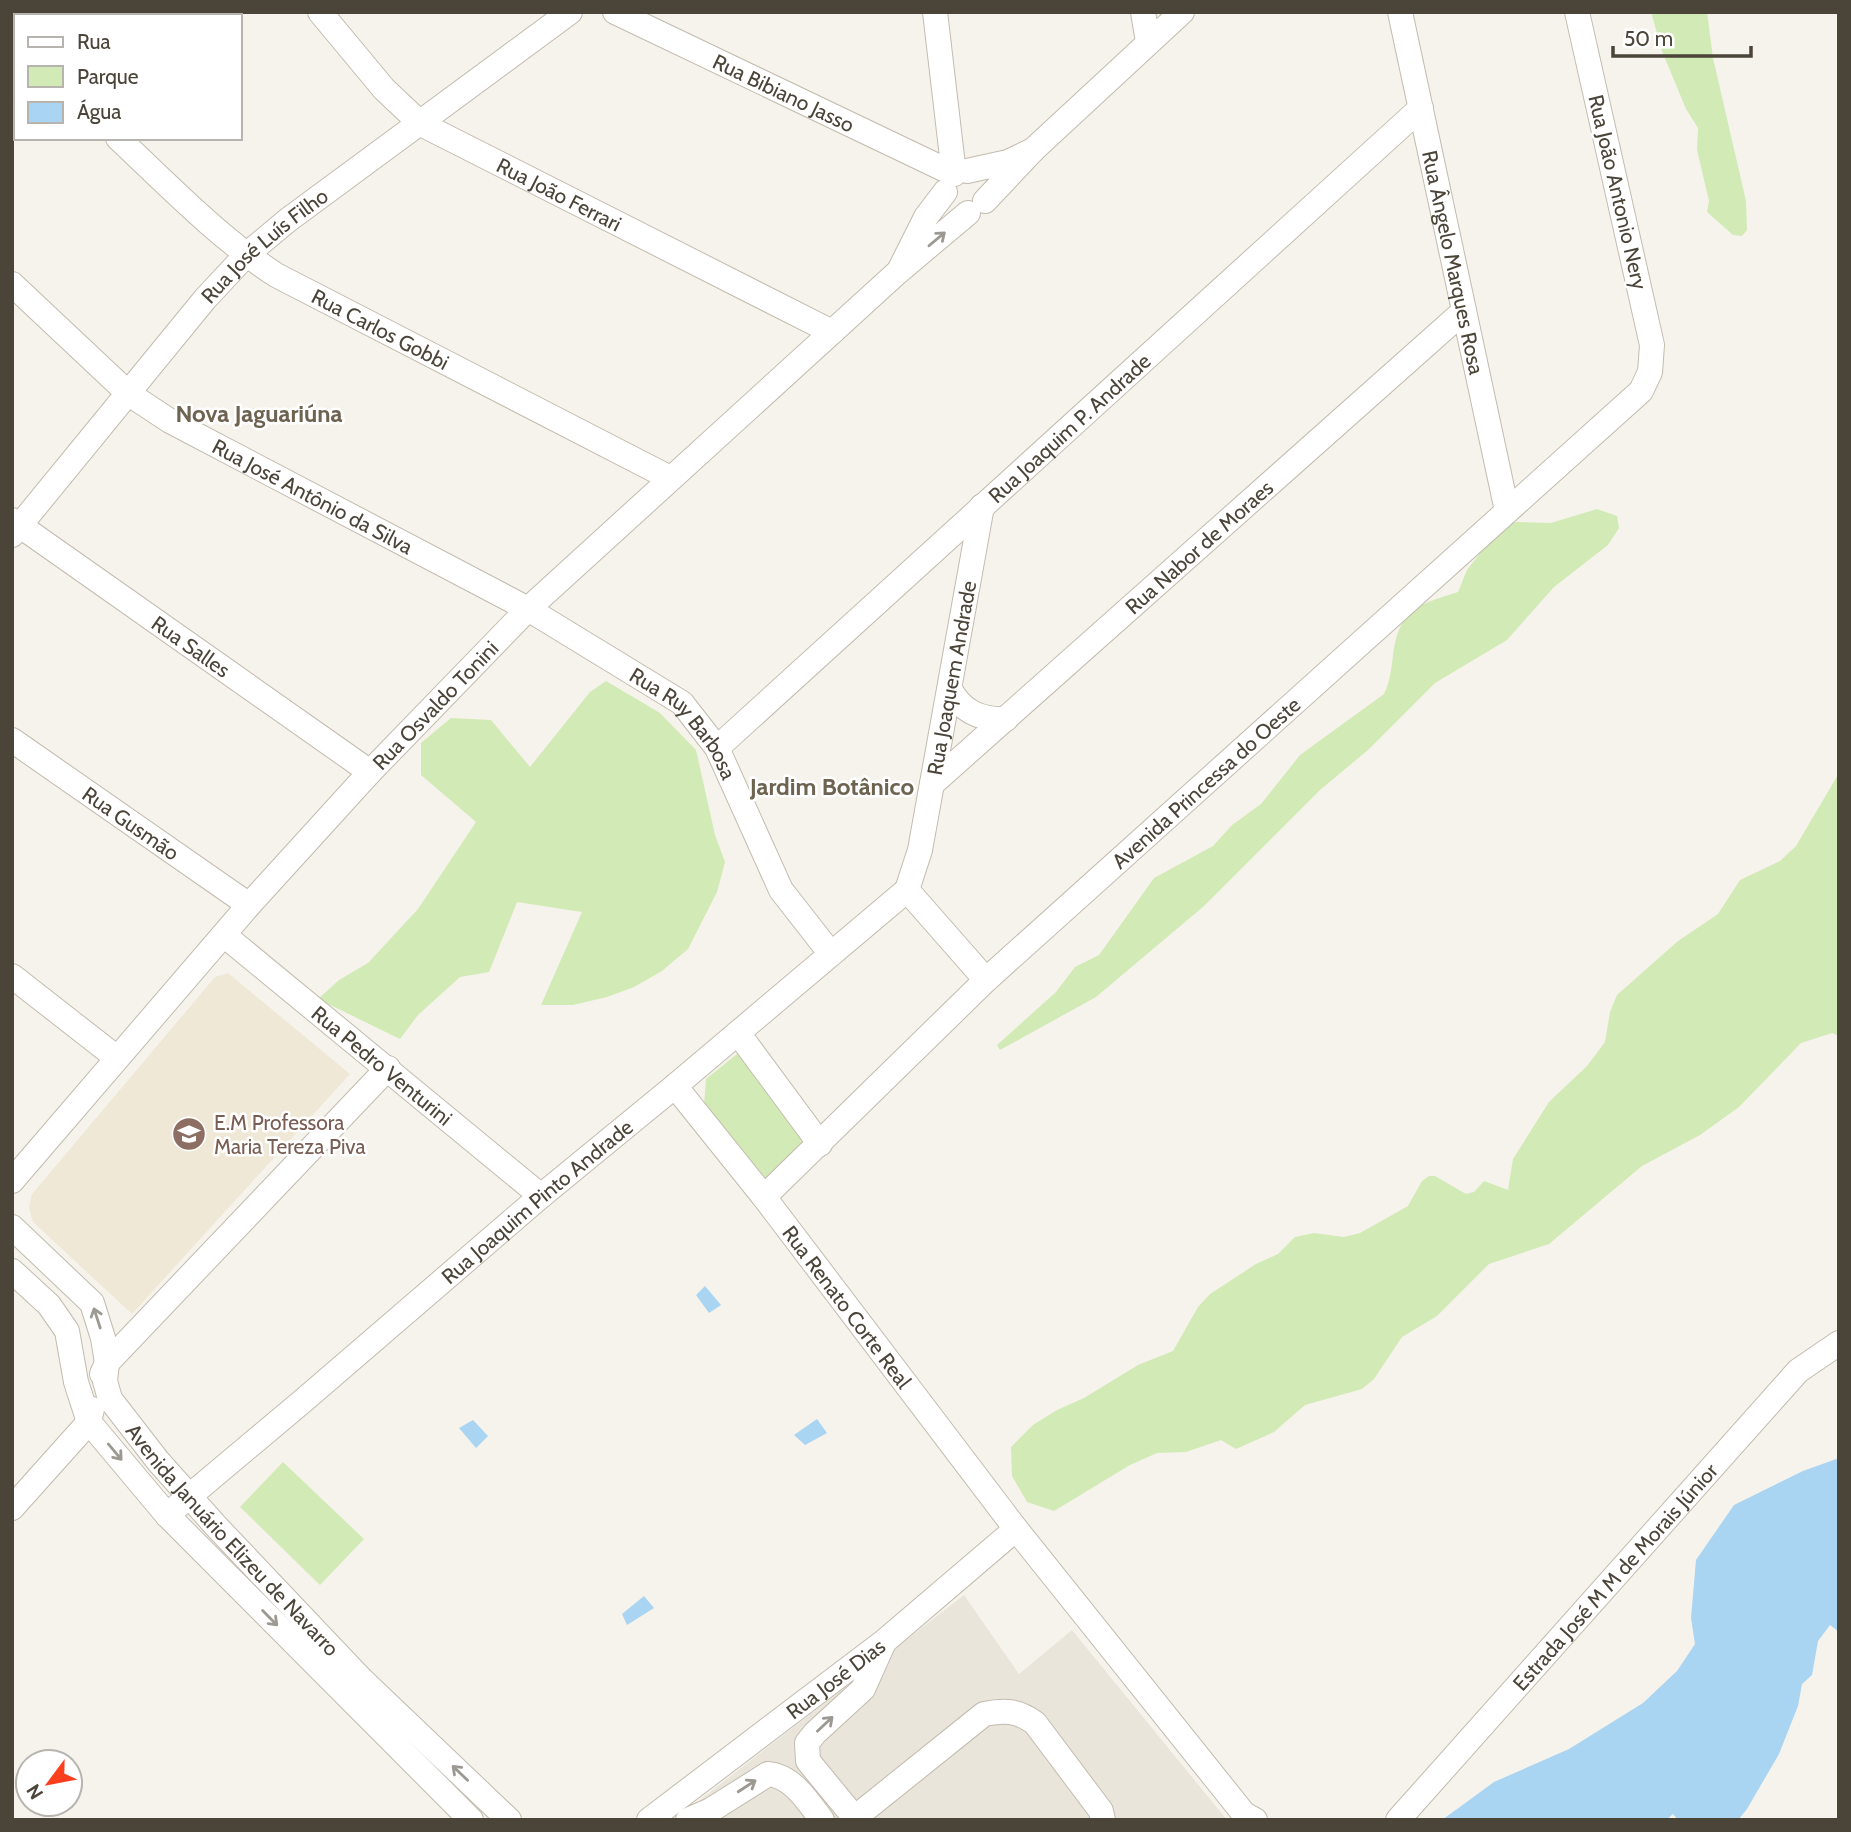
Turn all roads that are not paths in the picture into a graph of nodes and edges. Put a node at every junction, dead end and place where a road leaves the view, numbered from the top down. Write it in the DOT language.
graph roads {
  1 [pos="320,12"];
  2 [pos="570,12"];
  3 [pos="615,12"];
  4 [pos="935,12"];
  5 [pos="1143,12"];
  6 [pos="1182,12"];
  7 [pos="1400,12"];
  8 [pos="1577,12"];
  9 [pos="1148,43"];
  10 [pos="1421,108"];
  11 [pos="421,124"];
  12 [pos="120,140"];
  13 [pos="1033,150"];
  14 [pos="956,179"];
  15 [pos="976,207"];
  16 [pos="246,255"];
  17 [pos="899,271"];
  18 [pos="12,284"];
  19 [pos="1464,311"];
  20 [pos="832,332"];
  21 [pos="1650,372"];
  22 [pos="129,394"];
  23 [pos="670,478"];
  24 [pos="982,506"];
  25 [pos="1507,511"];
  26 [pos="15,527"];
  27 [pos="528,609"];
  28 [pos="950,689"];
  29 [pos="1006,719"];
  30 [pos="12,740"];
  31 [pos="717,748"];
  32 [pos="370,772"];
  33 [pos="932,785"];
  34 [pos="907,890"];
  35 [pos="249,905"];
  36 [pos="224,935"];
  37 [pos="831,954"];
  38 [pos="12,976"];
  39 [pos="986,980"];
  40 [pos="738,1034"];
  41 [pos="117,1058"];
  42 [pos="388,1068"];
  43 [pos="675,1086"];
  44 [pos="820,1144"];
  45 [pos="12,1181"];
  46 [pos="541,1196"];
  47 [pos="764,1197"];
  48 [pos="12,1227"];
  49 [pos="12,1271"];
  50 [pos="1839,1343"];
  51 [pos="107,1363"];
  52 [pos="89,1422"];
  53 [pos="190,1496"];
  54 [pos="12,1508"];
  55 [pos="167,1515"];
  56 [pos="1016,1530"];
  57 [pos="886,1640"];
  58 [pos="853,1819"];
  59 [pos="471,1820"];
  60 [pos="509,1820"];
  61 [pos="649,1820"];
  62 [pos="688,1820"];
  63 [pos="822,1820"];
  64 [pos="1103,1820"];
  65 [pos="1255,1820"];
  66 [pos="1398,1820"];
  1 -- 11 [label="street, Rua João Ferrari"];
  2 -- 11 [label="street, Rua José Luís Filho"];
  3 -- 14 [label="street, Rua Bibiano Jasso"];
  4 -- 14 [label="street"];
  5 -- 9 [label="street"];
  6 -- 9 [label="street, Rua Osvaldo Tonini"];
  7 -- 10 [label="street, Rua Ângelo Marques Rosa"];
  8 -- 21 [label="street, Rua João Antonio Nery"];
  9 -- 13 [label="street, Rua Osvaldo Tonini"];
  10 -- 19 [label="street, Rua Ângelo Marques Rosa"];
  10 -- 24 [label="street, Rua Joaquim P. Andrade"];
  11 -- 16 [label="street, Rua José Luís Filho"];
  11 -- 20 [label="street, Rua João Ferrari"];
  12 -- 16 [label="street, Rua Carlos Gobbi"];
  13 -- 14 [label="street, Rua Osvaldo Tonini"];
  13 -- 15 [label="street, Rua Osvaldo Tonini"];
  14 -- 15 [label="street"];
  14 -- 15 [label="street"];
  14 -- 17 [label="street, Rua Osvaldo Tonini"];
  17 -- 15 [label="street, Rua Osvaldo Tonini, one-way"];
  16 -- 22 [label="street, Rua José Luís Filho"];
  16 -- 23 [label="street, Rua Carlos Gobbi"];
  17 -- 20 [label="street, Rua Osvaldo Tonini"];
  18 -- 22 [label="street, Rua José Antônio da Silva"];
  19 -- 25 [label="street, Rua Ângelo Marques Rosa"];
  19 -- 29 [label="street, Rua Nabor de Moraes"];
  20 -- 23 [label="street, Rua Osvaldo Tonini"];
  21 -- 25 [label="street, Avenida Princessa do Oeste"];
  22 -- 26 [label="street, Rua José Luís Filho"];
  22 -- 27 [label="street, Rua José Antônio da Silva"];
  23 -- 27 [label="street, Rua Osvaldo Tonini"];
  24 -- 28 [label="street, Rua Joaquem Andrade"];
  24 -- 31 [label="street, Rua Joaquim P. Andrade"];
  25 -- 39 [label="street, Avenida Princessa do Oeste"];
  26 -- 32 [label="street, Rua Salles"];
  27 -- 31 [label="street, Rua Ruy Barbosa"];
  27 -- 32 [label="street, Rua Osvaldo Tonini"];
  28 -- 29 [label="street"];
  28 -- 33 [label="street, Rua Joaquem Andrade"];
  29 -- 33 [label="street, Rua Nabor de Moraes"];
  30 -- 35 [label="street, Rua Gusmão"];
  31 -- 37 [label="street, Rua Ruy Barbosa"];
  32 -- 35 [label="street, Rua Osvaldo Tonini"];
  33 -- 34 [label="street, Rua Joaquem Andrade"];
  34 -- 37 [label="street, Rua Joaquim Pinto Andrade"];
  34 -- 39 [label="street"];
  35 -- 36 [label="street, Rua Osvaldo Tonini"];
  36 -- 41 [label="street, Rua Osvaldo Tonini"];
  36 -- 42 [label="street, Rua Pedro Venturini"];
  37 -- 40 [label="street, Rua Joaquim Pinto Andrade"];
  38 -- 41 [label="street"];
  39 -- 44 [label="street, Avenida Princessa do Oeste"];
  40 -- 43 [label="street, Rua Joaquim Pinto Andrade"];
  40 -- 44 [label="street"];
  41 -- 45 [label="street, Rua Osvaldo Tonini"];
  42 -- 46 [label="street, Rua Pedro Venturini"];
  42 -- 51 [label="street"];
  43 -- 46 [label="street, Rua Joaquim Pinto Andrade"];
  43 -- 47 [label="street, Rua Renato Corte Real"];
  44 -- 47 [label="street, Avenida Princessa do Oeste"];
  46 -- 53 [label="street, Rua Joaquim Pinto Andrade"];
  47 -- 56 [label="street, Rua Renato Corte Real"];
  51 -- 48 [label="street, Avenida Januário Elizeu de Navarro, one-way"];
  49 -- 52 [label="street, Avenida Januário Elizeu de Navarro"];
  50 -- 66 [label="street, Estrada José M M de Morais Júnior"];
  51 -- 52 [label="street"];
  51 -- 53 [label="street, Avenida Januário Elizeu de Navarro"];
  52 -- 54 [label="street"];
  52 -- 55 [label="street, Avenida Januário Elizeu de Navarro, one-way"];
  53 -- 55 [label="street, Rua Joaquim Pinto Andrade"];
  60 -- 53 [label="street, Avenida Januário Elizeu de Navarro, one-way"];
  55 -- 59 [label="street, Avenida Januário Elizeu de Navarro, one-way"];
  56 -- 57 [label="street, Rua José Dias"];
  56 -- 65 [label="street"];
  58 -- 57 [label="street, one-way"];
  57 -- 61 [label="street, Rua José Dias"];
  58 -- 64 [label="street"];
  62 -- 63 [label="street, one-way"];
}
